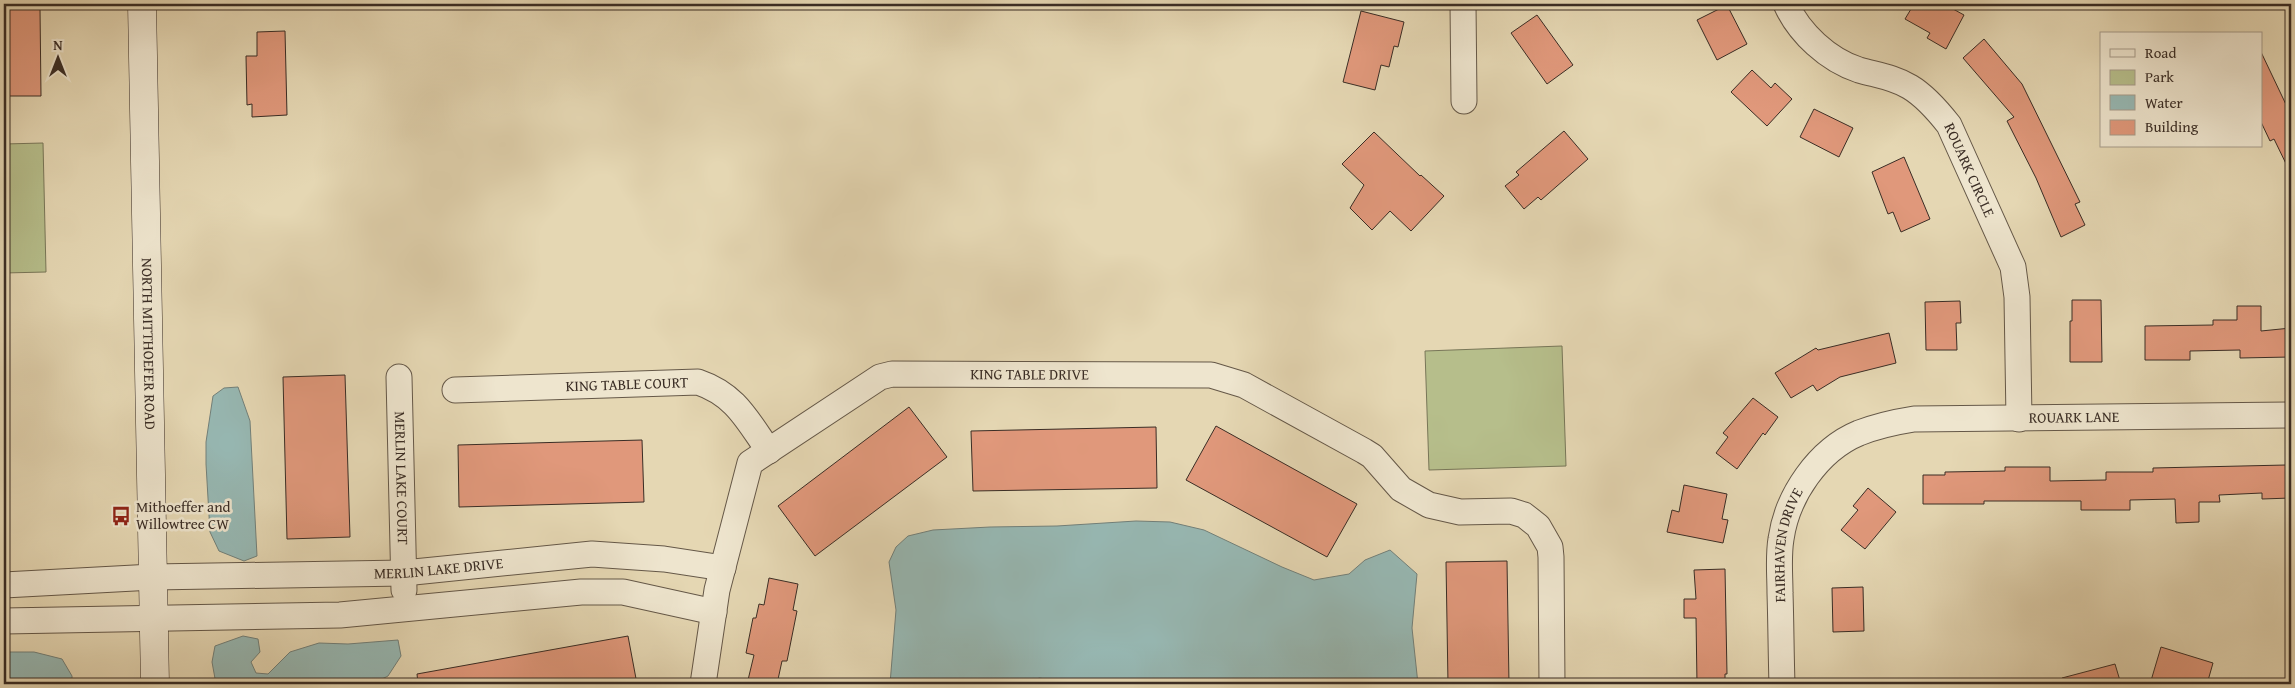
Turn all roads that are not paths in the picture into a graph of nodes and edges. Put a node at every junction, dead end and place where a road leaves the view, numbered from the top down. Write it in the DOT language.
graph roads {
  1 [pos="142,4"];
  2 [pos="1463,4"];
  3 [pos="1786,4"];
  4 [pos="1464,101"];
  5 [pos="399,377"];
  6 [pos="455,390"];
  7 [pos="2291,415"];
  8 [pos="2019,419"];
  9 [pos="1858,434"];
  10 [pos="769,451"];
  11 [pos="404,573"];
  12 [pos="153,577"];
  13 [pos="4,585"];
  14 [pos="718,590"];
  15 [pos="404,610"];
  16 [pos="153,619"];
  17 [pos="4,621"];
  18 [pos="154,684"];
  19 [pos="703,684"];
  20 [pos="1552,684"];
  21 [pos="1782,684"];
  1 -- 12 [label="main road, NORTH MITTHOEFER ROAD"];
  2 -- 4 [label="street"];
  3 -- 8 [label="street, ROUARK CIRCLE"];
  5 -- 11 [label="street, MERLIN LAKE COURT"];
  6 -- 10 [label="street, KING TABLE COURT"];
  7 -- 8 [label="street, ROUARK LANE"];
  8 -- 9 [label="street, ROUARK LANE"];
  9 -- 21 [label="street, FAIRHAVEN DRIVE"];
  10 -- 14 [label="street, KING TABLE DRIVE"];
  10 -- 20 [label="street, KING TABLE DRIVE"];
  11 -- 12 [label="street, MERLIN LAKE DRIVE"];
  11 -- 14 [label="street, MERLIN LAKE DRIVE"];
  11 -- 15 [label="street, MERLIN LAKE COURT"];
  12 -- 13 [label="street, MERLIN LAKE DRIVE"];
  12 -- 16 [label="main road, NORTH MITTHOEFER ROAD"];
  14 -- 15 [label="street"];
  14 -- 19 [label="street, KING TABLE DRIVE"];
  15 -- 16 [label="street"];
  16 -- 17 [label="street"];
  16 -- 18 [label="main road, NORTH MITTHOEFER ROAD"];
}
